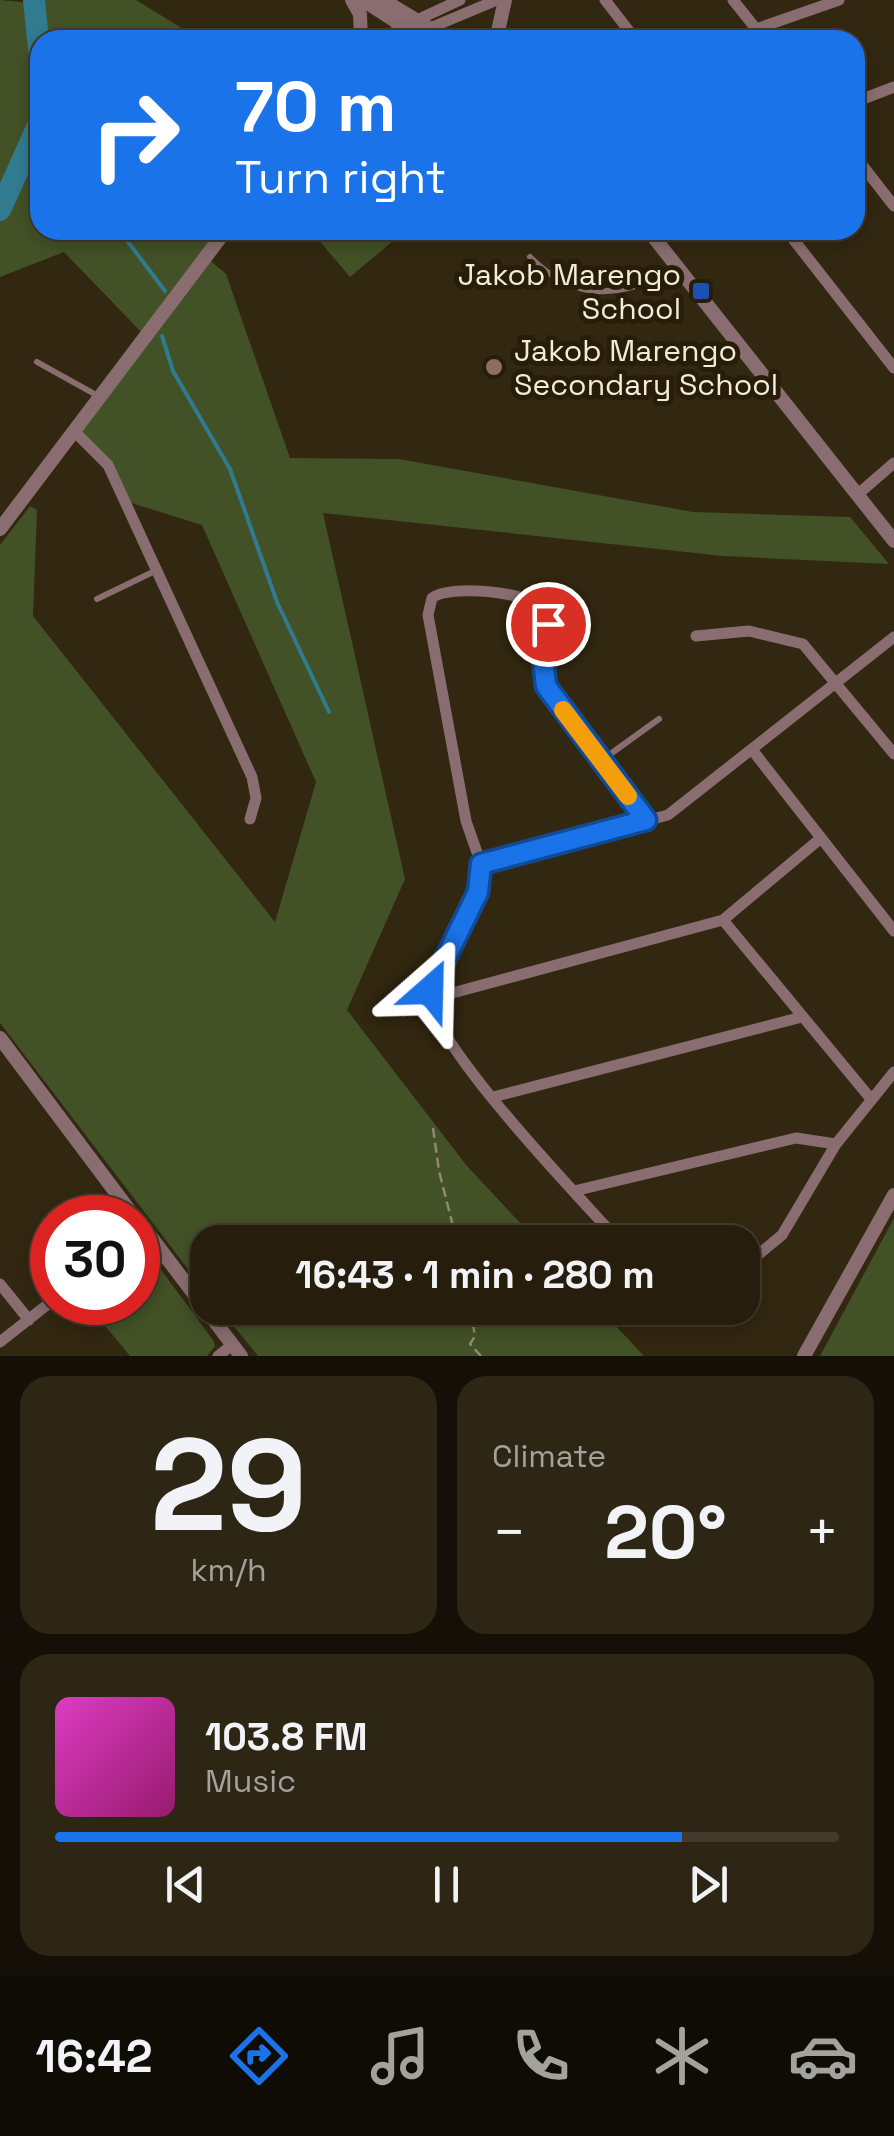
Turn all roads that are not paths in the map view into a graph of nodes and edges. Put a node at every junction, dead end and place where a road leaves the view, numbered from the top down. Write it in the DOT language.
graph roads {
  1 [pos="352,0"];
  2 [pos="362,0"];
  3 [pos="382,0"];
  4 [pos="460,0"];
  5 [pos="497,0"];
  6 [pos="505,0"];
  7 [pos="605,0"];
  8 [pos="732,0"];
  9 [pos="839,0"];
  10 [pos="756,29"];
  11 [pos="361,30"];
  12 [pos="414,30"];
  13 [pos="415,30"];
  14 [pos="420,30"];
  15 [pos="422,30"];
  16 [pos="498,30"];
  17 [pos="628,30"];
  18 [pos="894,87"];
  19 [pos="865,98"];
  20 [pos="865,166"];
  21 [pos="889,191"];
  22 [pos="894,206"];
  23 [pos="219,240"];
  24 [pos="656,240"];
  25 [pos="794,240"];
  26 [pos="530,257"];
  27 [pos="679,270"];
  28 [pos="37,362"];
  29 [pos="894,368"];
  30 [pos="101,398"];
  31 [pos="76,432"];
  32 [pos="894,463"];
  33 [pos="857,495"];
  34 [pos="0,529"];
  35 [pos="894,542"];
  36 [pos="156,570"];
  37 [pos="97,599"];
  38 [pos="696,636"];
  39 [pos="894,638"];
  40 [pos="838,682"];
  41 [pos="659,719"];
  42 [pos="753,751"];
  43 [pos="894,754"];
  44 [pos="601,760"];
  45 [pos="250,819"];
  46 [pos="646,820"];
  47 [pos="820,838"];
  48 [pos="481,864"];
  49 [pos="723,920"];
  50 [pos="894,931"];
  51 [pos="430,998"];
  52 [pos="802,1017"];
  53 [pos="0,1038"];
  54 [pos="894,1072"];
  55 [pos="493,1097"];
  56 [pos="871,1100"];
  57 [pos="836,1144"];
  58 [pos="574,1191"];
  59 [pos="116,1195"];
  60 [pos="894,1195"];
  61 [pos="605,1225"];
  62 [pos="160,1253"];
  63 [pos="760,1253"];
  64 [pos="0,1284"];
  65 [pos="28,1320"];
  66 [pos="0,1342"];
  67 [pos="237,1350"];
  68 [pos="218,1356"];
  69 [pos="804,1356"];
  1 -- 11 [label="street"];
  2 -- 12 [label="street"];
  3 -- 13 [label="street"];
  4 -- 14 [label="street"];
  5 -- 15 [label="street"];
  6 -- 16 [label="street"];
  7 -- 17 [label="street"];
  8 -- 10 [label="street"];
  9 -- 10 [label="street"];
  18 -- 19 [label="street"];
  20 -- 21 [label="street"];
  21 -- 22 [label="street"];
  23 -- 30 [label="street"];
  24 -- 27 [label="street"];
  25 -- 29 [label="street"];
  26 -- 27 [label="lane"];
  27 -- 33 [label="street"];
  28 -- 30 [label="lane"];
  30 -- 31 [label="street"];
  31 -- 34 [label="street"];
  31 -- 36 [label="street"];
  32 -- 33 [label="street"];
  33 -- 35 [label="street"];
  36 -- 37 [label="lane"];
  36 -- 45 [label="street"];
  38 -- 40 [label="street"];
  39 -- 40 [label="street"];
  40 -- 42 [label="street"];
  40 -- 43 [label="street"];
  41 -- 44 [label="lane"];
  42 -- 46 [label="street"];
  42 -- 47 [label="street"];
  44 -- 46 [label="street"];
  44 -- 48 [label="street"];
  46 -- 48 [label="street"];
  47 -- 49 [label="street"];
  47 -- 50 [label="street"];
  48 -- 51 [label="street"];
  49 -- 51 [label="street"];
  49 -- 52 [label="street"];
  51 -- 55 [label="street"];
  52 -- 55 [label="street"];
  52 -- 56 [label="street"];
  53 -- 59 [label="street"];
  54 -- 56 [label="street"];
  55 -- 58 [label="street"];
  56 -- 57 [label="street"];
  57 -- 58 [label="street"];
  57 -- 63 [label="street"];
  58 -- 61 [label="street"];
  60 -- 69 [label="street"];
  62 -- 67 [label="street"];
  64 -- 65 [label="street"];
  65 -- 66 [label="street"];
  67 -- 68 [label="street"];
}
